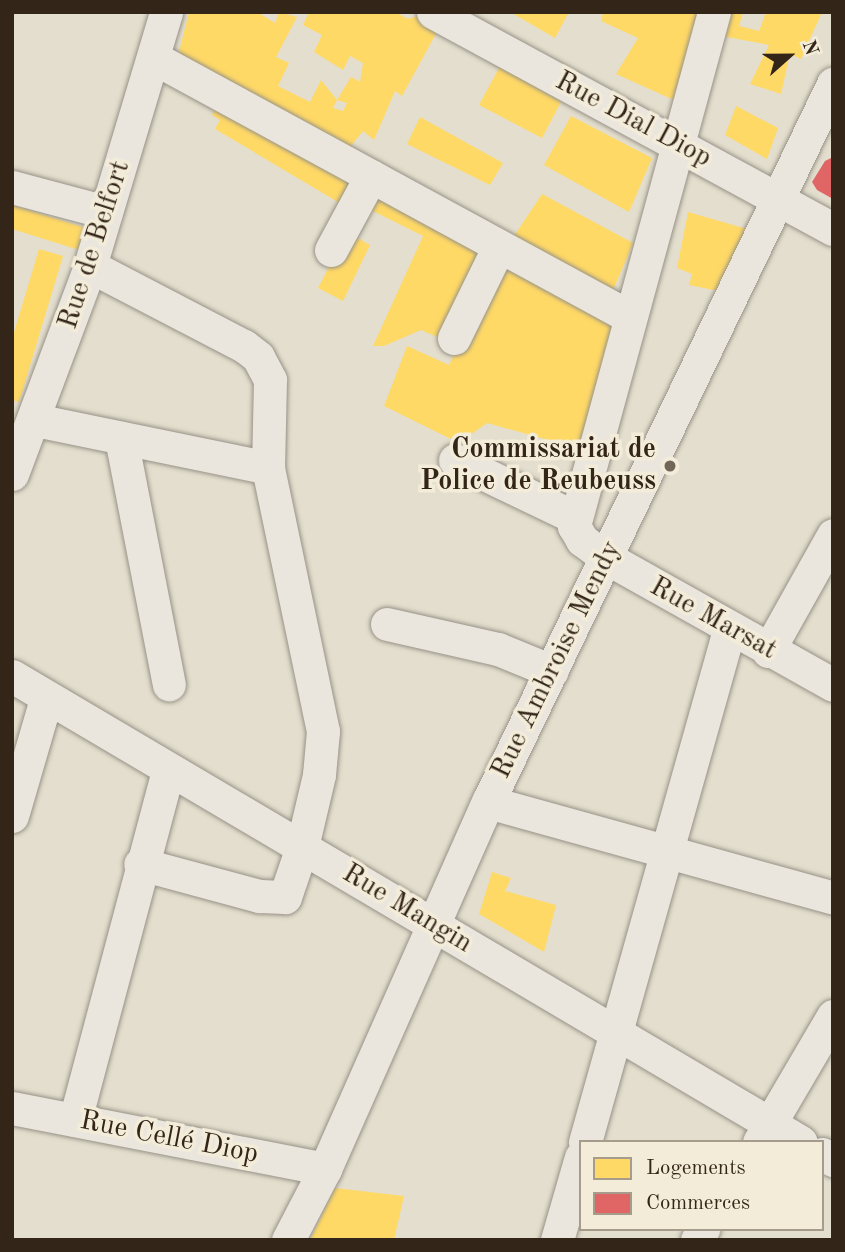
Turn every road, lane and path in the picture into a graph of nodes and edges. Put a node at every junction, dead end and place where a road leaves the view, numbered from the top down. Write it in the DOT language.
graph roads {
  1 [pos="166,12"];
  2 [pos="433,12"];
  3 [pos="715,12"];
  4 [pos="154,58"];
  5 [pos="833,84"];
  6 [pos="678,144"];
  7 [pos="371,176"];
  8 [pos="12,187"];
  9 [pos="780,199"];
  10 [pos="106,212"];
  11 [pos="833,229"];
  12 [pos="499,246"];
  13 [pos="331,250"];
  14 [pos="90,266"];
  15 [pos="629,317"];
  16 [pos="454,338"];
  17 [pos="35,420"];
  18 [pos="121,438"];
  19 [pos="455,460"];
  20 [pos="268,468"];
  21 [pos="12,474"];
  22 [pos="574,517"];
  23 [pos="833,534"];
  24 [pos="607,558"];
  25 [pos="387,624"];
  26 [pos="729,630"];
  27 [pos="768,651"];
  28 [pos="552,671"];
  29 [pos="12,676"];
  30 [pos="169,684"];
  31 [pos="833,685"];
  32 [pos="46,699"];
  33 [pos="168,770"];
  34 [pos="488,802"];
  35 [pos="12,816"];
  36 [pos="302,847"];
  37 [pos="670,851"];
  38 [pos="140,863"];
  39 [pos="833,898"];
  40 [pos="432,924"];
  41 [pos="833,1016"];
  42 [pos="618,1031"];
  43 [pos="12,1108"];
  44 [pos="75,1120"];
  45 [pos="765,1133"];
  46 [pos="586,1140"];
  47 [pos="793,1140"];
  48 [pos="579,1164"];
  49 [pos="325,1169"];
  50 [pos="288,1240"];
  51 [pos="557,1240"];
  1 -- 4 [label="street, Rue de Belfort"];
  2 -- 6 [label="street, Rue Dial Diop"];
  3 -- 6 [label="street"];
  4 -- 7 [label="street"];
  4 -- 10 [label="street, Rue de Belfort"];
  5 -- 9 [label="street, Rue Ambroise Mendy"];
  6 -- 9 [label="street, Rue Dial Diop"];
  6 -- 15 [label="street"];
  7 -- 12 [label="street"];
  7 -- 13 [label="street"];
  8 -- 10 [label="street"];
  9 -- 11 [label="street, Rue Dial Diop"];
  9 -- 24 [label="street, Rue Ambroise Mendy"];
  10 -- 14 [label="street, Rue de Belfort"];
  12 -- 15 [label="street"];
  12 -- 16 [label="street"];
  14 -- 17 [label="street, Rue de Belfort"];
  14 -- 20 [label="street"];
  15 -- 22 [label="street"];
  17 -- 18 [label="street"];
  17 -- 21 [label="street, Rue de Belfort"];
  18 -- 20 [label="street"];
  18 -- 30 [label="street"];
  19 -- 22 [label="street"];
  20 -- 36 [label="street"];
  22 -- 24 [label="street, Rue Marsat"];
  23 -- 27 [label="street"];
  24 -- 26 [label="street, Rue Marsat"];
  24 -- 28 [label="street, Rue Ambroise Mendy"];
  25 -- 28 [label="street"];
  26 -- 27 [label="street, Rue Marsat"];
  26 -- 37 [label="street"];
  27 -- 31 [label="street, Rue Marsat"];
  28 -- 34 [label="street, Rue Ambroise Mendy"];
  29 -- 32 [label="street, Rue Mangin"];
  32 -- 33 [label="street, Rue Mangin"];
  32 -- 35 [label="street"];
  33 -- 36 [label="street, Rue Mangin"];
  33 -- 38 [label="street"];
  34 -- 37 [label="street"];
  34 -- 40 [label="street, Rue Ambroise Mendy"];
  36 -- 38 [label="street"];
  36 -- 40 [label="street, Rue Mangin"];
  37 -- 39 [label="street"];
  37 -- 42 [label="street"];
  38 -- 44 [label="street"];
  40 -- 42 [label="street, Rue Mangin"];
  40 -- 49 [label="street, Rue Ambroise Mendy"];
  41 -- 45 [label="street"];
  42 -- 45 [label="street, Rue Mangin"];
  42 -- 46 [label="street"];
  43 -- 44 [label="street, Rue Cellé Diop"];
  44 -- 49 [label="street, Rue Cellé Diop"];
  45 -- 47 [label="street, Rue Mangin"];
  48 -- 51 [label="street"];
  49 -- 50 [label="street, Rue Ambroise Mendy"];
}
